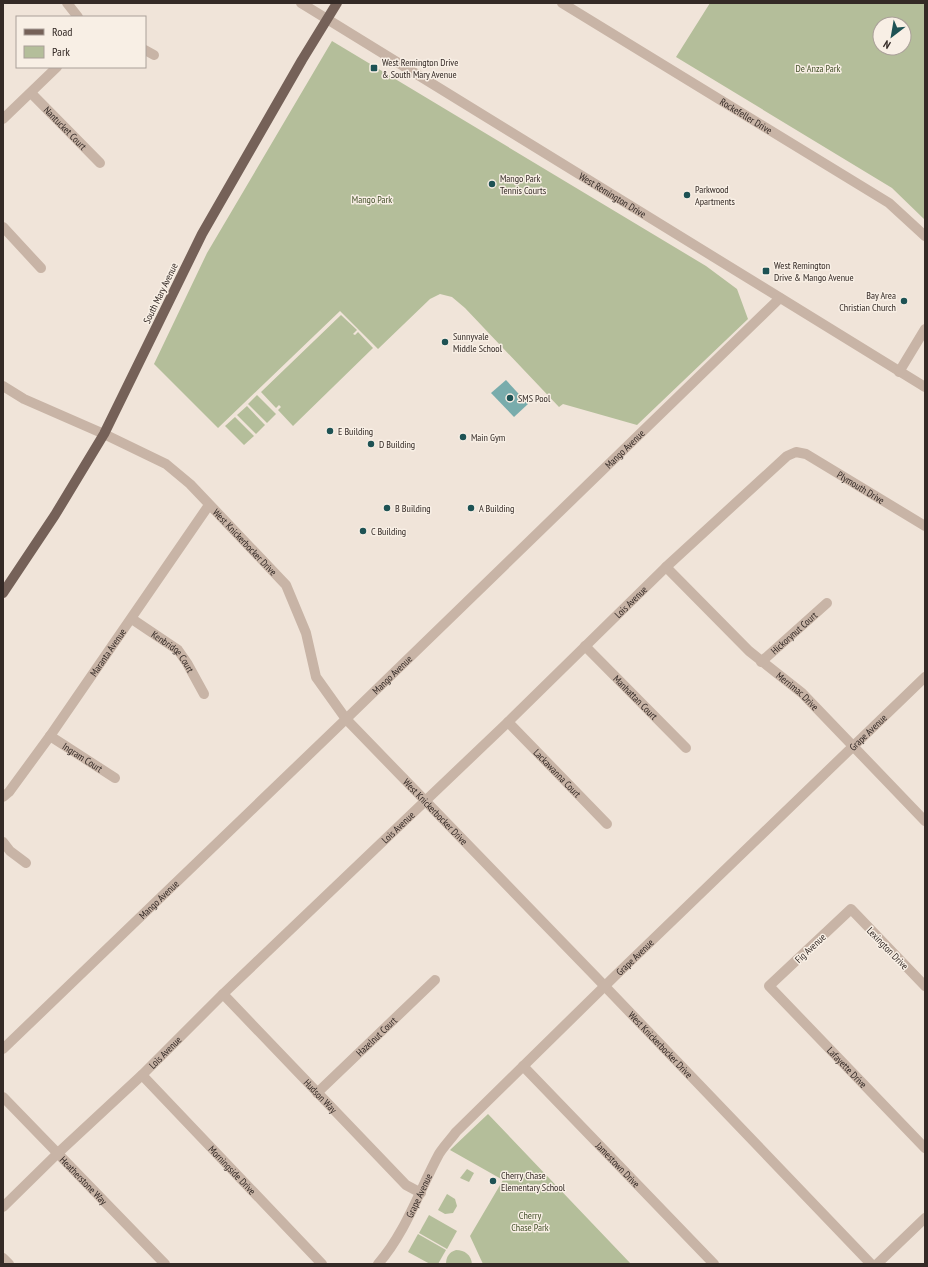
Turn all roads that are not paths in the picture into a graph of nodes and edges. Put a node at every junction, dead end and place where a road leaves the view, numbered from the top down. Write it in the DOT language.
graph roads {
  1 [pos="67,3"];
  2 [pos="301,3"];
  3 [pos="337,3"];
  4 [pos="562,3"];
  5 [pos="77,16"];
  6 [pos="328,19"];
  7 [pos="56,68"];
  8 [pos="31,93"];
  9 [pos="3,119"];
  10 [pos="100,164"];
  11 [pos="3,227"];
  12 [pos="925,236"];
  13 [pos="41,268"];
  14 [pos="780,298"];
  15 [pos="925,329"];
  16 [pos="899,372"];
  17 [pos="3,387"];
  18 [pos="925,387"];
  19 [pos="104,434"];
  20 [pos="796,452"];
  21 [pos="209,505"];
  22 [pos="925,526"];
  23 [pos="666,567"];
  24 [pos="3,592"];
  25 [pos="827,603"];
  26 [pos="132,619"];
  27 [pos="585,646"];
  28 [pos="761,662"];
  29 [pos="925,677"];
  30 [pos="204,694"];
  31 [pos="346,719"];
  32 [pos="508,722"];
  33 [pos="50,736"];
  34 [pos="853,746"];
  35 [pos="686,748"];
  36 [pos="115,778"];
  37 [pos="3,797"];
  38 [pos="425,801"];
  39 [pos="925,821"];
  40 [pos="607,824"];
  41 [pos="3,842"];
  42 [pos="26,863"];
  43 [pos="851,909"];
  44 [pos="435,980"];
  45 [pos="605,986"];
  46 [pos="769,986"];
  47 [pos="925,986"];
  48 [pos="223,994"];
  49 [pos="3,1049"];
  50 [pos="523,1066"];
  51 [pos="142,1075"];
  52 [pos="317,1093"];
  53 [pos="3,1097"];
  54 [pos="925,1148"];
  55 [pos="58,1153"];
  56 [pos="421,1193"];
  57 [pos="3,1207"];
  58 [pos="925,1218"];
  59 [pos="3,1258"];
  60 [pos="9,1264"];
  61 [pos="165,1264"];
  62 [pos="322,1264"];
  63 [pos="378,1264"];
  64 [pos="714,1264"];
  65 [pos="871,1264"];
  66 [pos="877,1264"];
  1 -- 5 [label="street"];
  2 -- 6 [label="street, West Remington Drive"];
  3 -- 6 [label="main road, South Mary Avenue"];
  4 -- 12 [label="street, Rockefeller Drive"];
  6 -- 14 [label="street, West Remington Drive"];
  6 -- 19 [label="main road, South Mary Avenue"];
  7 -- 8 [label="street"];
  8 -- 9 [label="street"];
  8 -- 10 [label="street, Nantucket Court"];
  11 -- 13 [label="street"];
  14 -- 16 [label="street, West Remington Drive"];
  14 -- 31 [label="street, Mango Avenue"];
  15 -- 16 [label="street"];
  16 -- 18 [label="street, West Remington Drive"];
  17 -- 19 [label="street, West Knickerbocker Drive"];
  19 -- 21 [label="street, West Knickerbocker Drive"];
  19 -- 24 [label="main road, South Mary Avenue"];
  20 -- 22 [label="street, Plymouth Drive"];
  20 -- 23 [label="street, Lois Avenue"];
  21 -- 26 [label="street, Maranta Avenue"];
  21 -- 31 [label="street, West Knickerbocker Drive"];
  23 -- 27 [label="street, Lois Avenue"];
  23 -- 28 [label="street, Merrimac Drive"];
  25 -- 28 [label="street, Hickorynut Court"];
  26 -- 30 [label="street, Kenbridge Court"];
  26 -- 33 [label="street, Maranta Avenue"];
  27 -- 32 [label="street, Lois Avenue"];
  27 -- 35 [label="street, Manhattan Court"];
  28 -- 34 [label="street, Merrimac Drive"];
  29 -- 34 [label="street, Grape Avenue"];
  31 -- 38 [label="street, West Knickerbocker Drive"];
  31 -- 49 [label="street, Mango Avenue"];
  32 -- 38 [label="street, Lois Avenue"];
  32 -- 40 [label="street, Lackawanna Court"];
  33 -- 36 [label="street, Ingram Court"];
  33 -- 37 [label="street, Maranta Avenue"];
  34 -- 39 [label="street, Merrimac Drive"];
  34 -- 45 [label="street, Grape Avenue"];
  38 -- 45 [label="street, West Knickerbocker Drive"];
  38 -- 48 [label="street, Lois Avenue"];
  41 -- 42 [label="street"];
  43 -- 46 [label="street, Fig Avenue"];
  43 -- 47 [label="street, Lexington Drive"];
  44 -- 52 [label="street, Hazelnut Court"];
  45 -- 50 [label="street, Grape Avenue"];
  45 -- 65 [label="street, West Knickerbocker Drive"];
  46 -- 54 [label="street, Lafayette Drive"];
  48 -- 51 [label="street, Lois Avenue"];
  48 -- 52 [label="street, Hudson Way"];
  50 -- 56 [label="street, Grape Avenue"];
  50 -- 64 [label="street, Jamestown Drive"];
  51 -- 55 [label="street, Lois Avenue"];
  51 -- 62 [label="street, Morningside Drive"];
  52 -- 56 [label="street, Hudson Way"];
  53 -- 55 [label="street, Heatherstone Way"];
  55 -- 57 [label="street, Lois Avenue"];
  55 -- 61 [label="street, Heatherstone Way"];
  56 -- 63 [label="street, Grape Avenue"];
  58 -- 66 [label="street"];
  59 -- 60 [label="street"];
}
